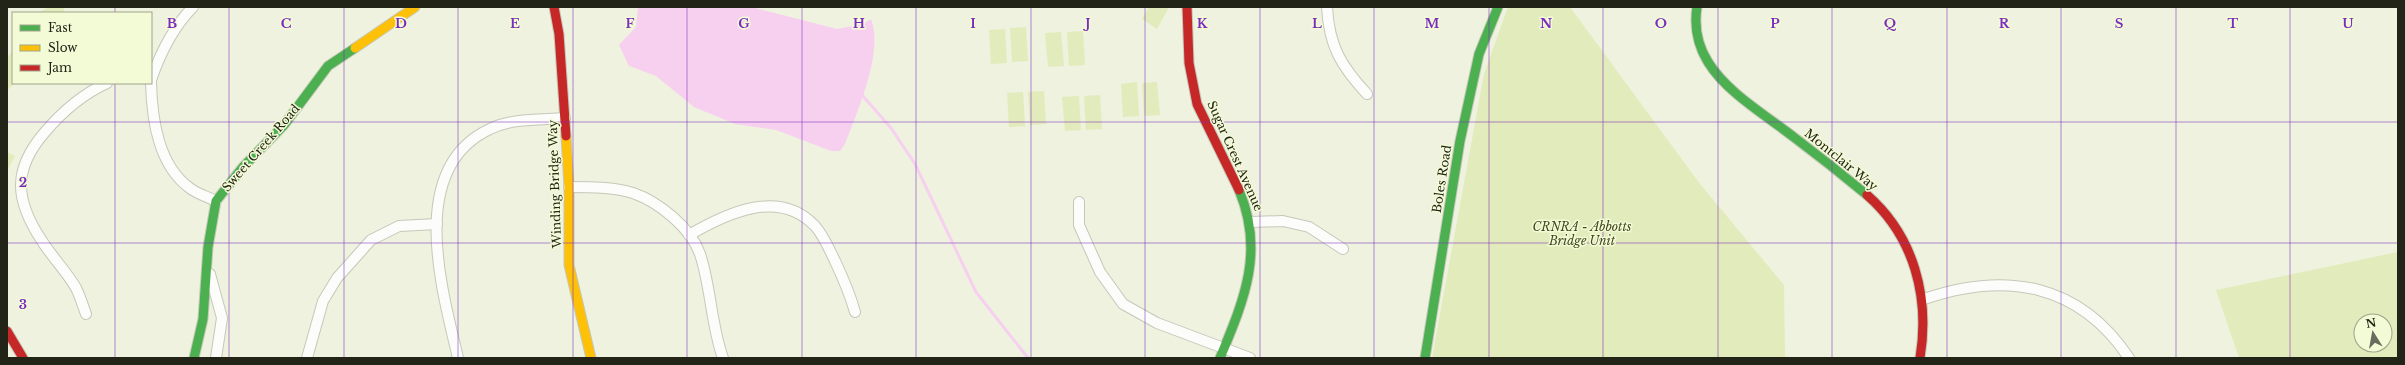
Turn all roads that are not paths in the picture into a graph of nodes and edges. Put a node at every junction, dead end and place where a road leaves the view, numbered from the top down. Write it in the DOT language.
graph roads {
  1 [pos="416,7"];
  2 [pos="554,7"];
  3 [pos="1187,7"];
  4 [pos="1326,7"];
  5 [pos="1498,7"];
  6 [pos="1697,7"];
  7 [pos="191,8"];
  8 [pos="152,79"];
  9 [pos="105,84"];
  10 [pos="151,84"];
  11 [pos="1367,94"];
  12 [pos="565,118"];
  13 [pos="569,187"];
  14 [pos="216,201"];
  15 [pos="1079,202"];
  16 [pos="1251,222"];
  17 [pos="437,224"];
  18 [pos="689,235"];
  19 [pos="1343,249"];
  20 [pos="208,270"];
  21 [pos="1924,299"];
  22 [pos="855,312"];
  23 [pos="86,314"];
  24 [pos="7,331"];
  25 [pos="1224,348"];
  26 [pos="23,358"];
  27 [pos="194,358"];
  28 [pos="216,358"];
  29 [pos="307,358"];
  30 [pos="458,358"];
  31 [pos="591,358"];
  32 [pos="723,358"];
  33 [pos="1220,358"];
  34 [pos="1250,358"];
  35 [pos="1425,358"];
  36 [pos="1920,358"];
  37 [pos="2129,358"];
  1 -- 14 [label="street, Sweet Creek Road"];
  2 -- 12 [label="street, Winding Bridge Way"];
  3 -- 16 [label="street, Sugar Crest Avenue"];
  4 -- 11 [label="street"];
  5 -- 35 [label="street, Boles Road"];
  6 -- 21 [label="street, Montclair Way"];
  7 -- 8 [label="street"];
  9 -- 23 [label="street"];
  10 -- 14 [label="street"];
  12 -- 13 [label="street, Winding Bridge Way"];
  12 -- 17 [label="street"];
  13 -- 18 [label="street"];
  13 -- 31 [label="street, Winding Bridge Way"];
  14 -- 20 [label="street, Sweet Creek Road"];
  15 -- 25 [label="street"];
  16 -- 19 [label="street"];
  16 -- 25 [label="street, Sugar Crest Avenue"];
  17 -- 29 [label="street"];
  17 -- 30 [label="street"];
  18 -- 22 [label="street"];
  18 -- 32 [label="street"];
  20 -- 27 [label="street, Sweet Creek Road"];
  20 -- 28 [label="street, Sweet Creek Road"];
  21 -- 36 [label="street, Montclair Way"];
  21 -- 37 [label="street"];
  24 -- 26 [label="street"];
  25 -- 33 [label="street, Sugar Crest Avenue"];
  25 -- 34 [label="street"];
}
